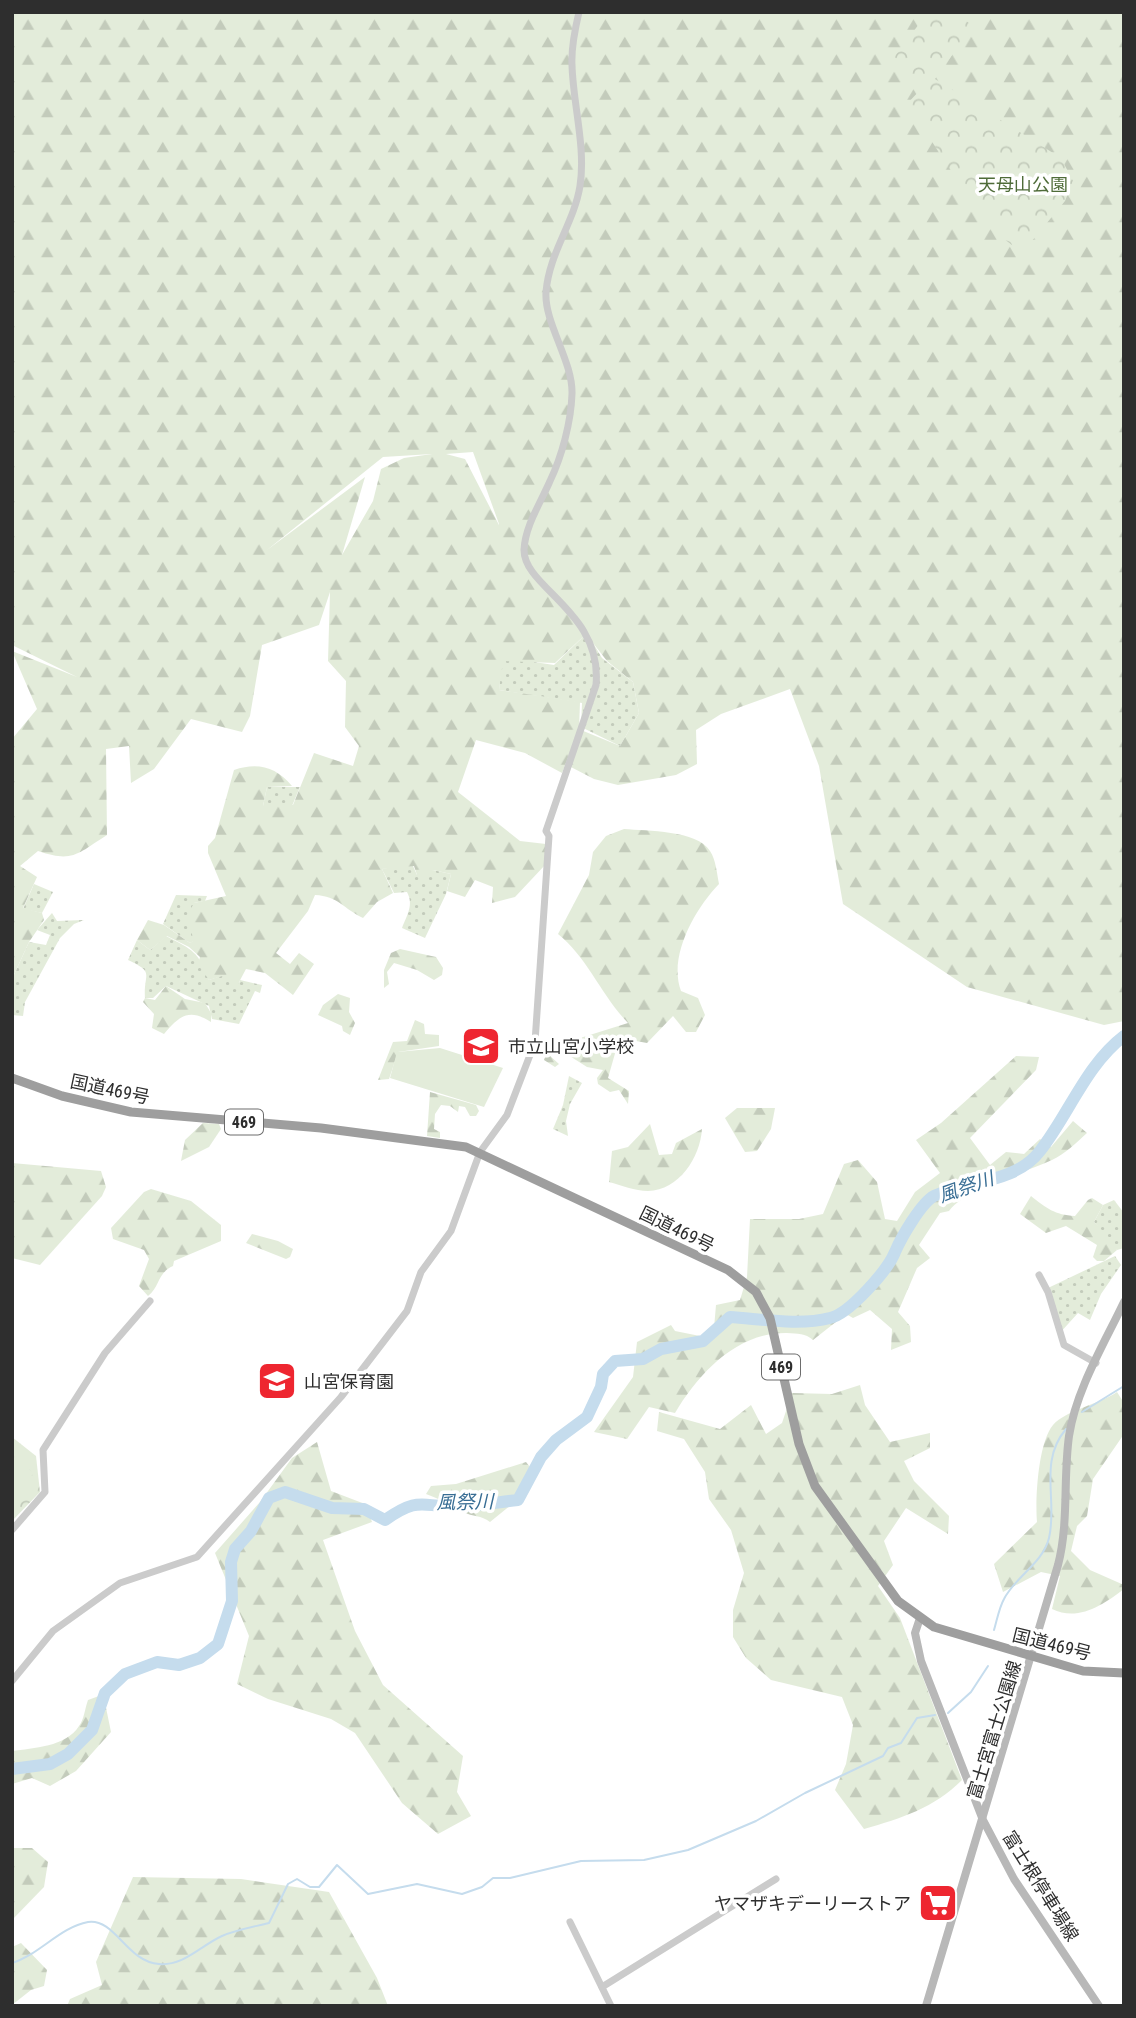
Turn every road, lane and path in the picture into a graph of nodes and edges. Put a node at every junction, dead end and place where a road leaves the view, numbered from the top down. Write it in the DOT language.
graph roads {
  1 [pos="579,12"];
  2 [pos="12,1078"];
  3 [pos="480,1152"];
  4 [pos="1038,1275"];
  5 [pos="150,1301"];
  6 [pos="1124,1302"];
  7 [pos="1096,1363"];
  8 [pos="12,1530"];
  9 [pos="920,1618"];
  10 [pos="1032,1657"];
  11 [pos="1124,1673"];
  12 [pos="12,1681"];
  13 [pos="983,1820"];
  14 [pos="776,1879"];
  15 [pos="570,1922"];
  16 [pos="603,1987"];
  17 [pos="611,2006"];
  18 [pos="926,2006"];
  19 [pos="1099,2006"];
  1 -- 3 [label="street"];
  2 -- 3 [label="highway, 国道469号 / 469"];
  3 -- 9 [label="highway, 国道469号 / 469"];
  3 -- 12 [label="street"];
  4 -- 7 [label="street"];
  5 -- 8 [label="street"];
  6 -- 7 [label="main road, 富士宮富士公園線"];
  7 -- 10 [label="main road, 富士宮富士公園線"];
  9 -- 10 [label="highway, 国道469号 / 469"];
  9 -- 13 [label="main road, 富士根停車場線"];
  10 -- 11 [label="highway, 国道469号 / 469"];
  10 -- 13 [label="main road, 富士宮富士公園線"];
  13 -- 18 [label="main road, 富士宮富士公園線"];
  13 -- 19 [label="main road, 富士根停車場線"];
  14 -- 16 [label="street"];
  15 -- 16 [label="street"];
  16 -- 17 [label="street"];
}
